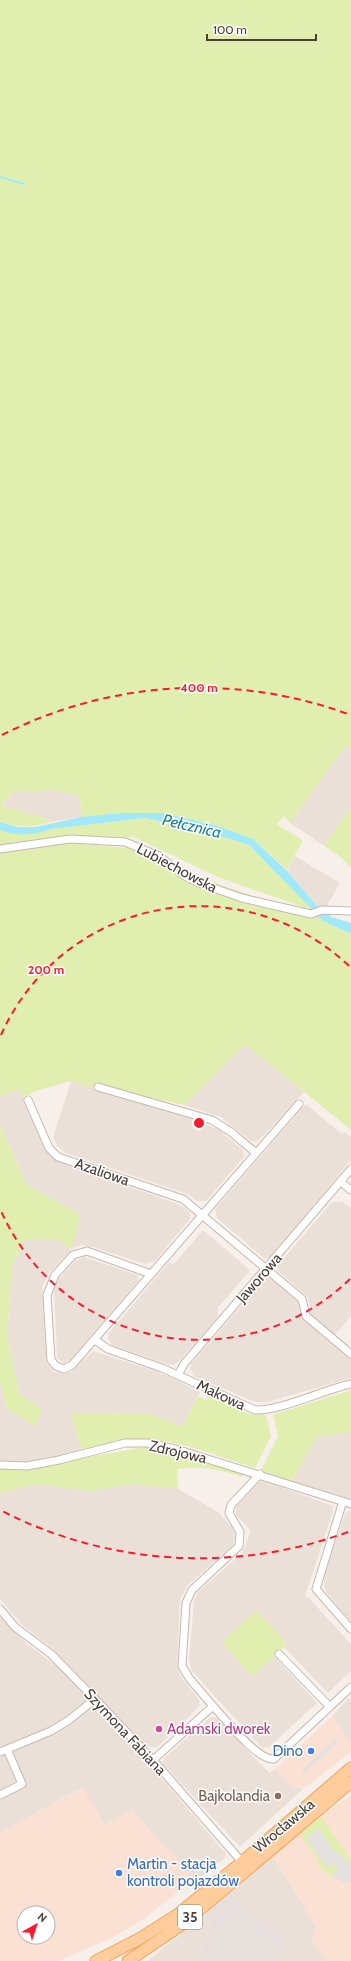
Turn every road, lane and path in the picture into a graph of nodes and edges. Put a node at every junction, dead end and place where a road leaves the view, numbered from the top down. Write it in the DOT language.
graph roads {
  1 [pos="0,849"];
  2 [pos="351,911"];
  3 [pos="98,1087"];
  4 [pos="28,1100"];
  5 [pos="299,1104"];
  6 [pos="256,1153"];
  7 [pos="351,1169"];
  8 [pos="341,1182"];
  9 [pos="351,1190"];
  10 [pos="203,1215"];
  11 [pos="267,1269"];
  12 [pos="151,1274"];
  13 [pos="95,1340"];
  14 [pos="351,1354"];
  15 [pos="178,1375"];
  16 [pos="351,1384"];
  17 [pos="0,1465"];
  18 [pos="260,1474"];
  19 [pos="343,1501"];
  20 [pos="351,1504"];
  21 [pos="0,1609"];
  22 [pos="351,1629"];
  23 [pos="279,1654"];
  24 [pos="351,1687"];
  25 [pos="95,1699"];
  26 [pos="213,1706"];
  27 [pos="330,1707"];
  28 [pos="7,1749"];
  29 [pos="0,1752"];
  30 [pos="153,1760"];
  31 [pos="351,1768"];
  32 [pos="351,1782"];
  33 [pos="0,1795"];
  34 [pos="242,1862"];
  35 [pos="96,1961"];
  36 [pos="128,1961"];
  1 -- 2 [label="street, Lubiechowska"];
  3 -- 6 [label="street"];
  4 -- 10 [label="street, Azaliowa"];
  5 -- 6 [label="street"];
  6 -- 10 [label="street"];
  7 -- 8 [label="street, Jaworowa"];
  8 -- 9 [label="street"];
  8 -- 11 [label="street, Jaworowa"];
  10 -- 11 [label="street, Azaliowa"];
  10 -- 12 [label="street"];
  11 -- 14 [label="street, Azaliowa"];
  11 -- 15 [label="street, Jaworowa"];
  12 -- 13 [label="street"];
  12 -- 13 [label="street"];
  13 -- 15 [label="street, Makowa"];
  15 -- 16 [label="street, Makowa"];
  17 -- 18 [label="street, Zdrojowa"];
  18 -- 19 [label="street, Zdrojowa"];
  18 -- 26 [label="street"];
  19 -- 20 [label="street, Zdrojowa"];
  19 -- 22 [label="street"];
  21 -- 25 [label="street, Szymona Fabiana"];
  23 -- 27 [label="street"];
  24 -- 27 [label="street"];
  25 -- 28 [label="street"];
  25 -- 30 [label="street, Szymona Fabiana"];
  26 -- 27 [label="street"];
  26 -- 30 [label="street"];
  28 -- 29 [label="street"];
  28 -- 33 [label="street"];
  30 -- 34 [label="street, Szymona Fabiana"];
  31 -- 34 [label="main road, Wrocławska / 35"];
  32 -- 36 [label="main road, Wrocławska / 35"];
  34 -- 35 [label="main road, Wrocławska / 35"];
}
